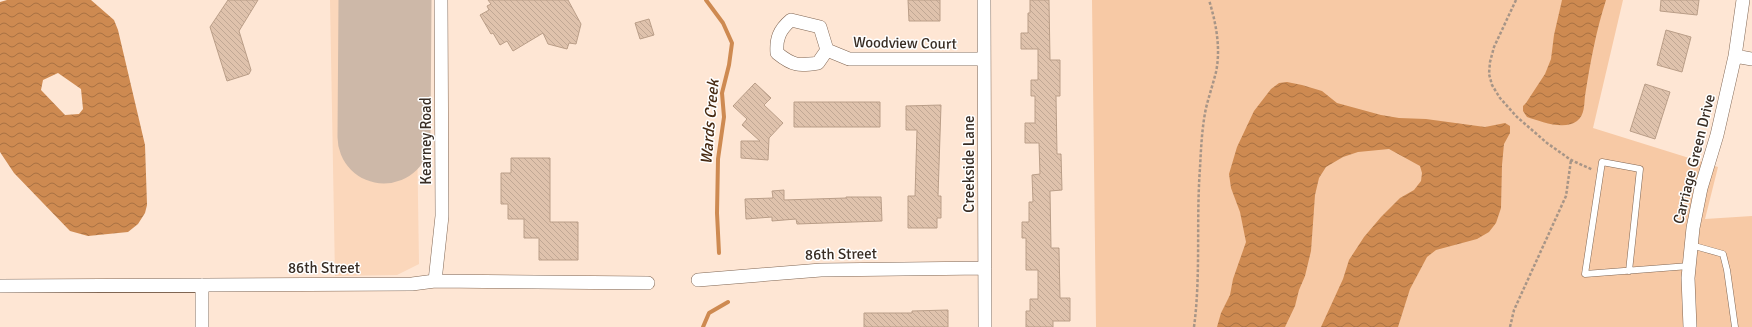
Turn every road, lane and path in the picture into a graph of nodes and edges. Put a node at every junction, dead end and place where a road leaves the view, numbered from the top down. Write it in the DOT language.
graph roads {
  1 [pos="441,0"];
  2 [pos="984,0"];
  3 [pos="1209,0"];
  4 [pos="1516,0"];
  5 [pos="1743,0"];
  6 [pos="827,50"];
  7 [pos="1735,56"];
  8 [pos="984,59"];
  9 [pos="1752,59"];
  10 [pos="1571,160"];
  11 [pos="1600,174"];
  12 [pos="1691,245"];
  13 [pos="1689,266"];
  14 [pos="985,268"];
  15 [pos="1629,271"];
  16 [pos="698,280"];
  17 [pos="436,281"];
  18 [pos="648,283"];
  19 [pos="202,285"];
  20 [pos="0,286"];
  21 [pos="202,327"];
  22 [pos="985,327"];
  23 [pos="1194,327"];
  24 [pos="1510,327"];
  25 [pos="1690,327"];
  26 [pos="1735,327"];
  1 -- 17 [label="street, Kearney Road"];
  2 -- 8 [label="street, Creekside Lane"];
  3 -- 23 [label="path"];
  4 -- 10 [label="path"];
  5 -- 7 [label="street, Carriage Green Drive"];
  6 -- 8 [label="street, Woodview Court"];
  7 -- 9 [label="street"];
  7 -- 12 [label="street, Carriage Green Drive"];
  8 -- 14 [label="street, Creekside Lane"];
  10 -- 11 [label="path"];
  10 -- 24 [label="path"];
  11 -- 15 [label="lane"];
  11 -- 15 [label="lane"];
  12 -- 13 [label="street, Carriage Green Drive"];
  12 -- 26 [label="lane"];
  13 -- 15 [label="lane"];
  13 -- 25 [label="street, Carriage Green Drive"];
  14 -- 16 [label="street, 86th Street"];
  14 -- 22 [label="street, Creekside Lane"];
  17 -- 18 [label="street, 86th Street"];
  17 -- 19 [label="street, 86th Street"];
  19 -- 20 [label="street, 86th Street"];
  19 -- 21 [label="street"];
}
